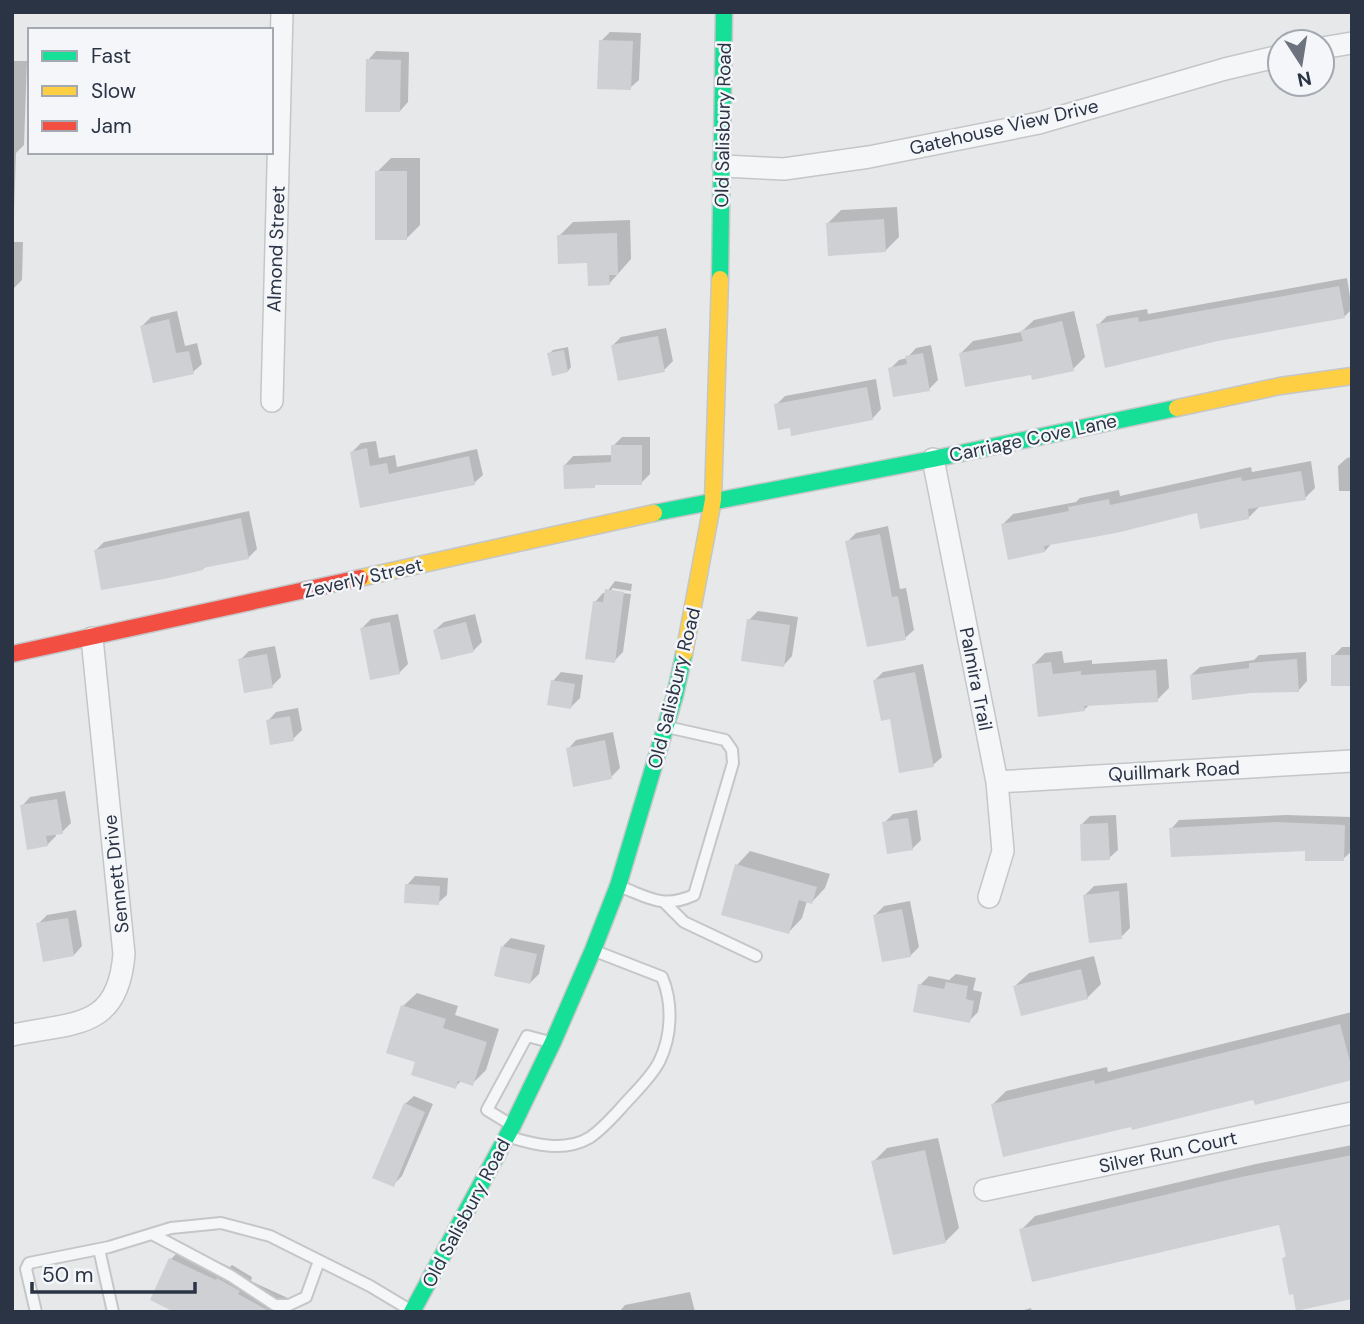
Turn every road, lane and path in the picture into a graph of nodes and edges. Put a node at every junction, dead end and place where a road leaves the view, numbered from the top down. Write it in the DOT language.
graph roads {
  1 [pos="282,12"];
  2 [pos="724,12"];
  3 [pos="1266,59"];
  4 [pos="723,166"];
  5 [pos="1352,376"];
  6 [pos="272,401"];
  7 [pos="933,459"];
  8 [pos="713,500"];
  9 [pos="92,638"];
  10 [pos="12,654"];
  11 [pos="666,727"];
  12 [pos="1352,761"];
  13 [pos="996,782"];
  14 [pos="618,886"];
  15 [pos="989,897"];
  16 [pos="665,903"];
  17 [pos="593,950"];
  18 [pos="756,956"];
  19 [pos="12,1035"];
  20 [pos="553,1042"];
  21 [pos="1352,1113"];
  22 [pos="510,1131"];
  23 [pos="985,1190"];
  24 [pos="152,1234"];
  25 [pos="99,1249"];
  26 [pos="319,1261"];
  27 [pos="412,1311"];
  28 [pos="36,1312"];
  29 [pos="113,1312"];
  1 -- 6 [label="street, Almond Street"];
  2 -- 4 [label="street, Old Salisbury Road"];
  3 -- 4 [label="street, Gatehouse View Drive"];
  4 -- 8 [label="street, Old Salisbury Road"];
  5 -- 7 [label="street, Carriage Cove Lane"];
  7 -- 8 [label="street, Carriage Cove Lane"];
  7 -- 13 [label="street, Palmira Trail"];
  8 -- 9 [label="street, Zeverly Street"];
  8 -- 11 [label="street, Old Salisbury Road"];
  9 -- 10 [label="street, Zeverly Street"];
  9 -- 19 [label="street, Sennett Drive"];
  11 -- 14 [label="street, Old Salisbury Road"];
  11 -- 16 [label="lane"];
  12 -- 13 [label="street, Quillmark Road"];
  13 -- 15 [label="street, Palmira Trail"];
  14 -- 16 [label="lane"];
  14 -- 17 [label="street, Old Salisbury Road"];
  16 -- 18 [label="lane"];
  17 -- 20 [label="street, Old Salisbury Road"];
  17 -- 22 [label="lane"];
  20 -- 22 [label="street, Old Salisbury Road"];
  20 -- 22 [label="lane"];
  21 -- 23 [label="street, Silver Run Court"];
  22 -- 27 [label="street, Old Salisbury Road"];
  24 -- 25 [label="lane"];
  24 -- 26 [label="lane"];
  24 -- 26 [label="lane"];
  25 -- 28 [label="lane"];
  25 -- 29 [label="lane"];
  26 -- 27 [label="lane"];
}
